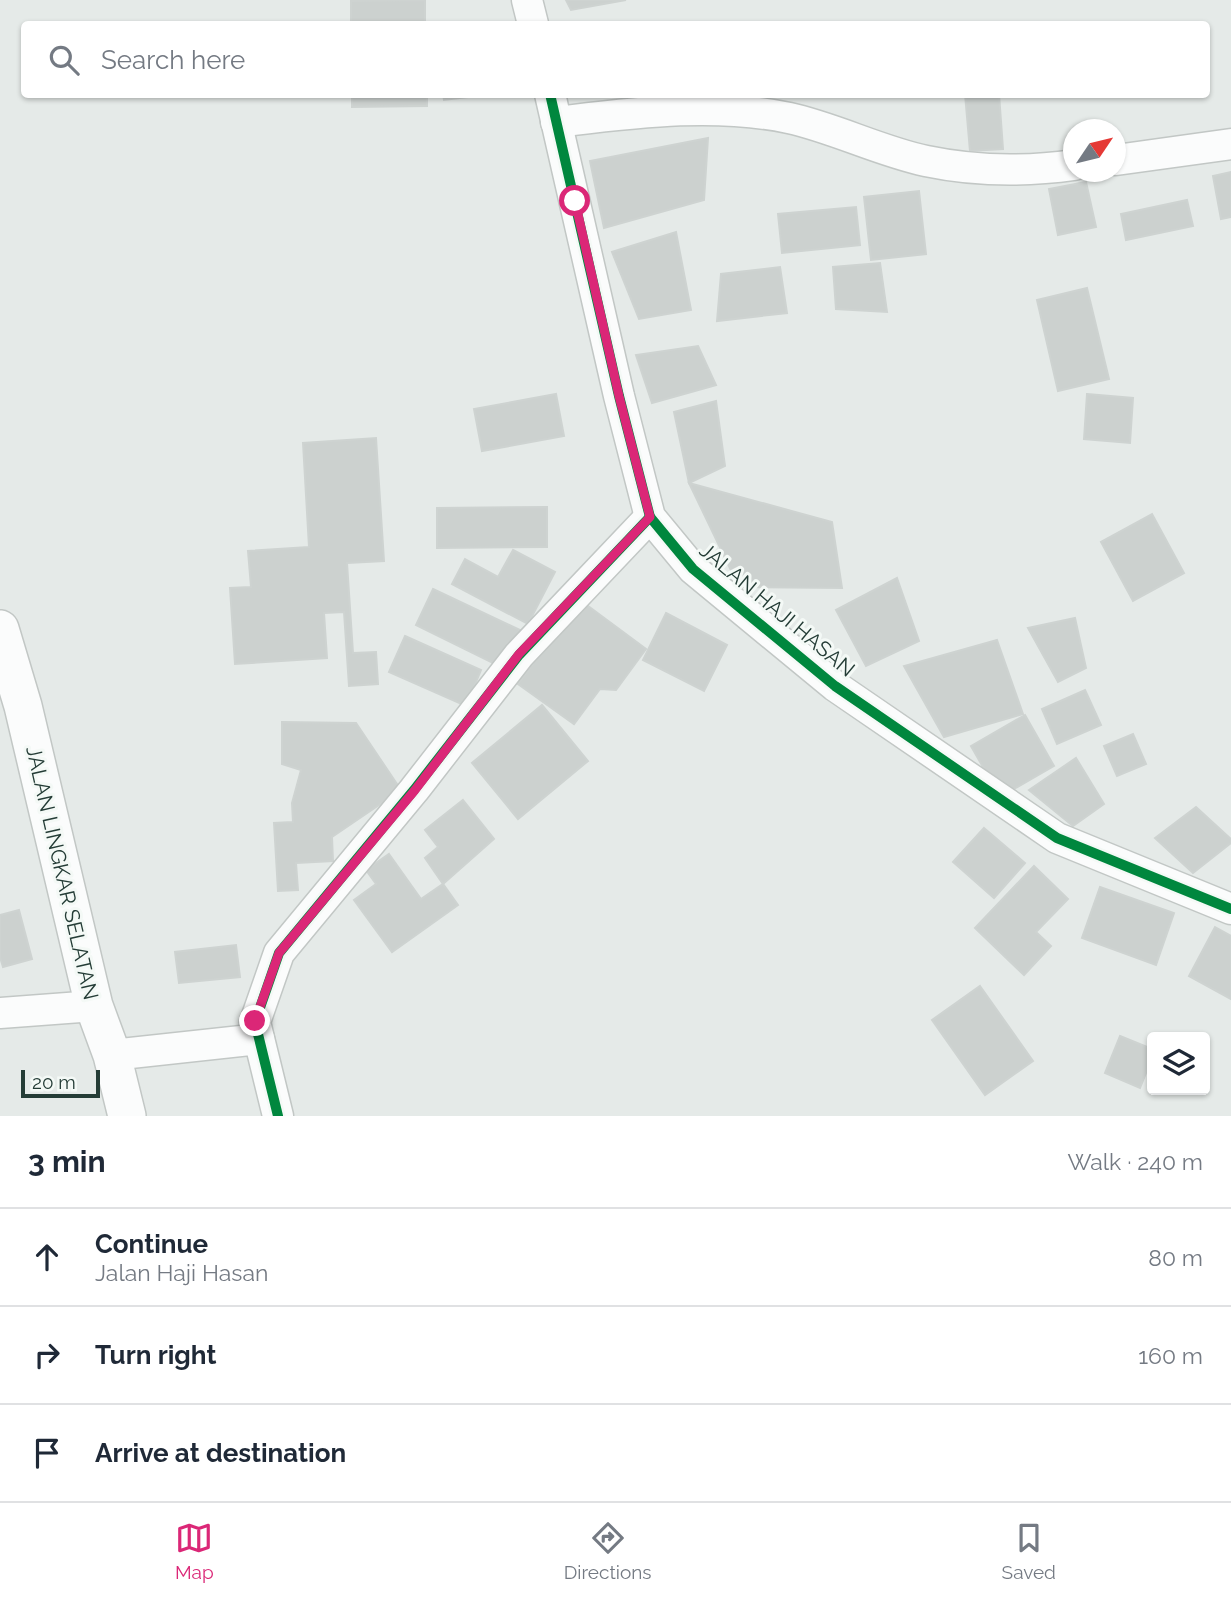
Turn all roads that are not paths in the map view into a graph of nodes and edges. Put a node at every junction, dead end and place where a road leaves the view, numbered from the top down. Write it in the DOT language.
graph roads {
  1 [pos="527,0"];
  2 [pos="532,21"];
  3 [pos="553,108"];
  4 [pos="1231,144"];
  5 [pos="1126,158"];
  6 [pos="1063,166"];
  7 [pos="650,517"];
  8 [pos="0,629"];
  9 [pos="1231,909"];
  10 [pos="94,1006"];
  11 [pos="0,1013"];
  12 [pos="260,1039"];
  13 [pos="112,1055"];
  14 [pos="127,1116"];
  15 [pos="278,1116"];
  1 -- 2 [label="street"];
  3 -- 6 [label="street"];
  3 -- 7 [label="street, JALAN HAJI HASAN"];
  4 -- 5 [label="street"];
  7 -- 9 [label="street, JALAN HAJI HASAN"];
  7 -- 12 [label="street"];
  8 -- 10 [label="street, JALAN LINGKAR SELATAN"];
  10 -- 11 [label="street"];
  10 -- 13 [label="street, JALAN LINGKAR SELATAN"];
  12 -- 13 [label="street"];
  12 -- 15 [label="street"];
  13 -- 14 [label="street, JALAN LINGKAR SELATAN"];
}
